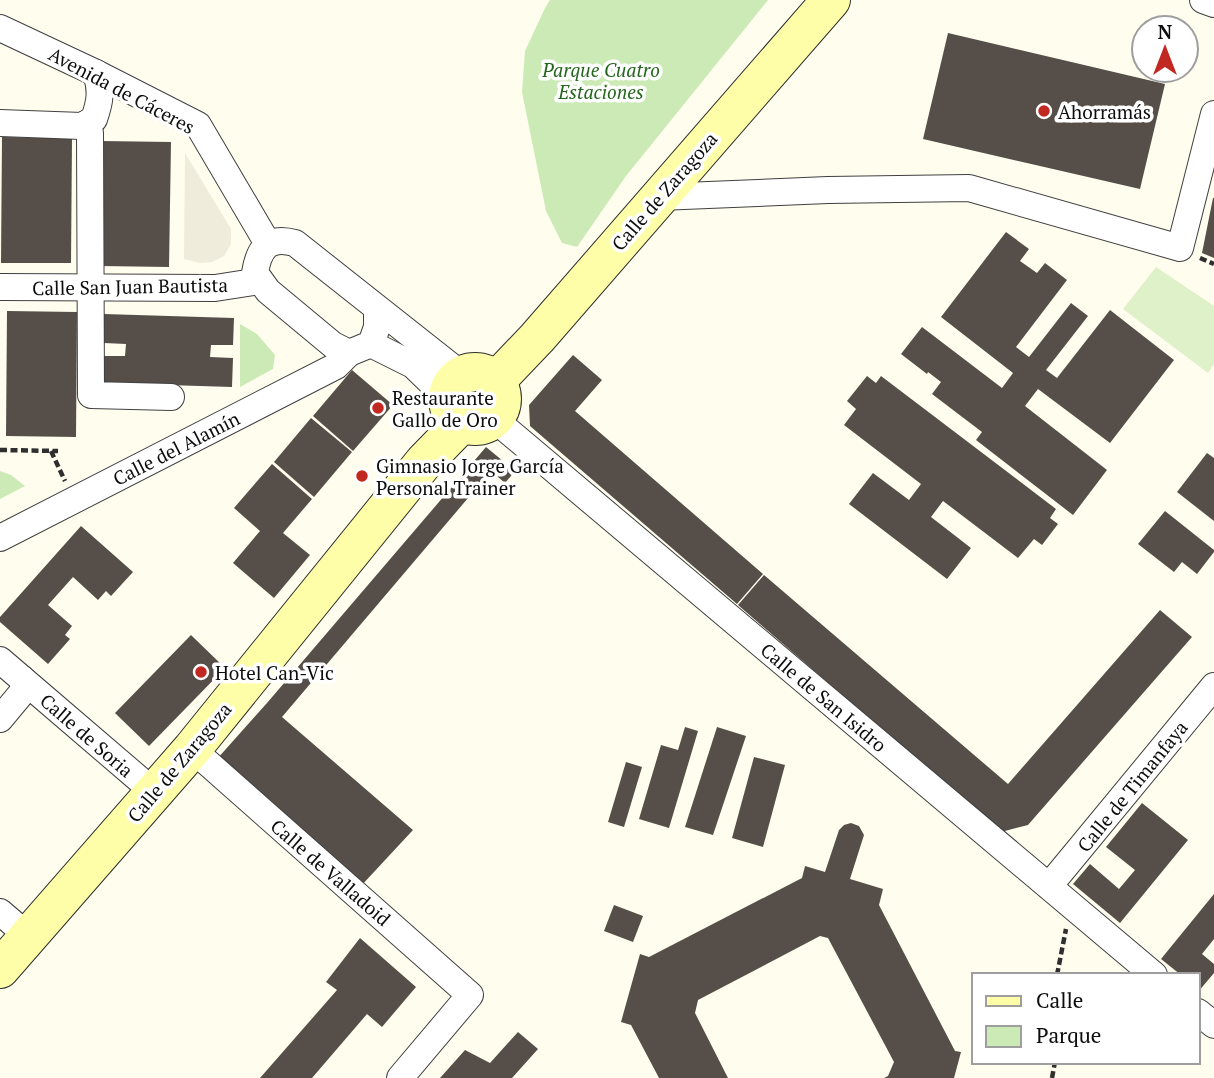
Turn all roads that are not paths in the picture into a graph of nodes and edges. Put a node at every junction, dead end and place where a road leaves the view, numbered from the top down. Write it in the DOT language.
graph roads {
  1 [pos="831,0"];
  2 [pos="1203,0"];
  3 [pos="1214,4"];
  4 [pos="0,28"];
  5 [pos="96,73"];
  6 [pos="1214,114"];
  7 [pos="0,123"];
  8 [pos="82,126"];
  9 [pos="659,197"];
  10 [pos="268,244"];
  11 [pos="260,281"];
  12 [pos="0,287"];
  13 [pos="90,288"];
  14 [pos="377,309"];
  15 [pos="360,349"];
  16 [pos="172,397"];
  17 [pos="472,400"];
  18 [pos="0,538"];
  19 [pos="0,660"];
  20 [pos="21,678"];
  21 [pos="1214,686"];
  22 [pos="0,719"];
  23 [pos="192,749"];
  24 [pos="154,792"];
  25 [pos="1049,886"];
  26 [pos="14,924"];
  27 [pos="0,969"];
  28 [pos="1152,973"];
  29 [pos="400,1078"];
  1 -- 9 [label="street, Calle de Zaragoza"];
  2 -- 3 [label="street"];
  4 -- 5 [label="street, Avenida de Cáceres"];
  5 -- 8 [label="street"];
  5 -- 10 [label="street, Avenida de Cáceres"];
  6 -- 9 [label="street"];
  7 -- 8 [label="street"];
  8 -- 13 [label="street"];
  9 -- 17 [label="street, Calle de Zaragoza"];
  10 -- 11 [label="street"];
  10 -- 14 [label="street"];
  11 -- 13 [label="street, Calle San Juan Bautista"];
  11 -- 15 [label="street"];
  12 -- 13 [label="street, Calle San Juan Bautista"];
  13 -- 16 [label="street"];
  14 -- 15 [label="street"];
  14 -- 17 [label="street"];
  15 -- 17 [label="street"];
  15 -- 18 [label="street, Calle del Alamín"];
  17 -- 23 [label="street, Calle de Zaragoza"];
  17 -- 25 [label="street, Calle de San Isidro"];
  19 -- 20 [label="street, Calle de Soria"];
  20 -- 22 [label="street, Calle de Soria"];
  20 -- 24 [label="street, Calle de Soria"];
  21 -- 25 [label="street, Calle de Timanfaya"];
  23 -- 24 [label="street, Calle de Zaragoza"];
  23 -- 29 [label="street, Calle de Valladoid"];
  24 -- 26 [label="street, Calle de Zaragoza"];
  25 -- 28 [label="street, Calle de San Isidro"];
  26 -- 27 [label="street, Calle de Zaragoza"];
}
